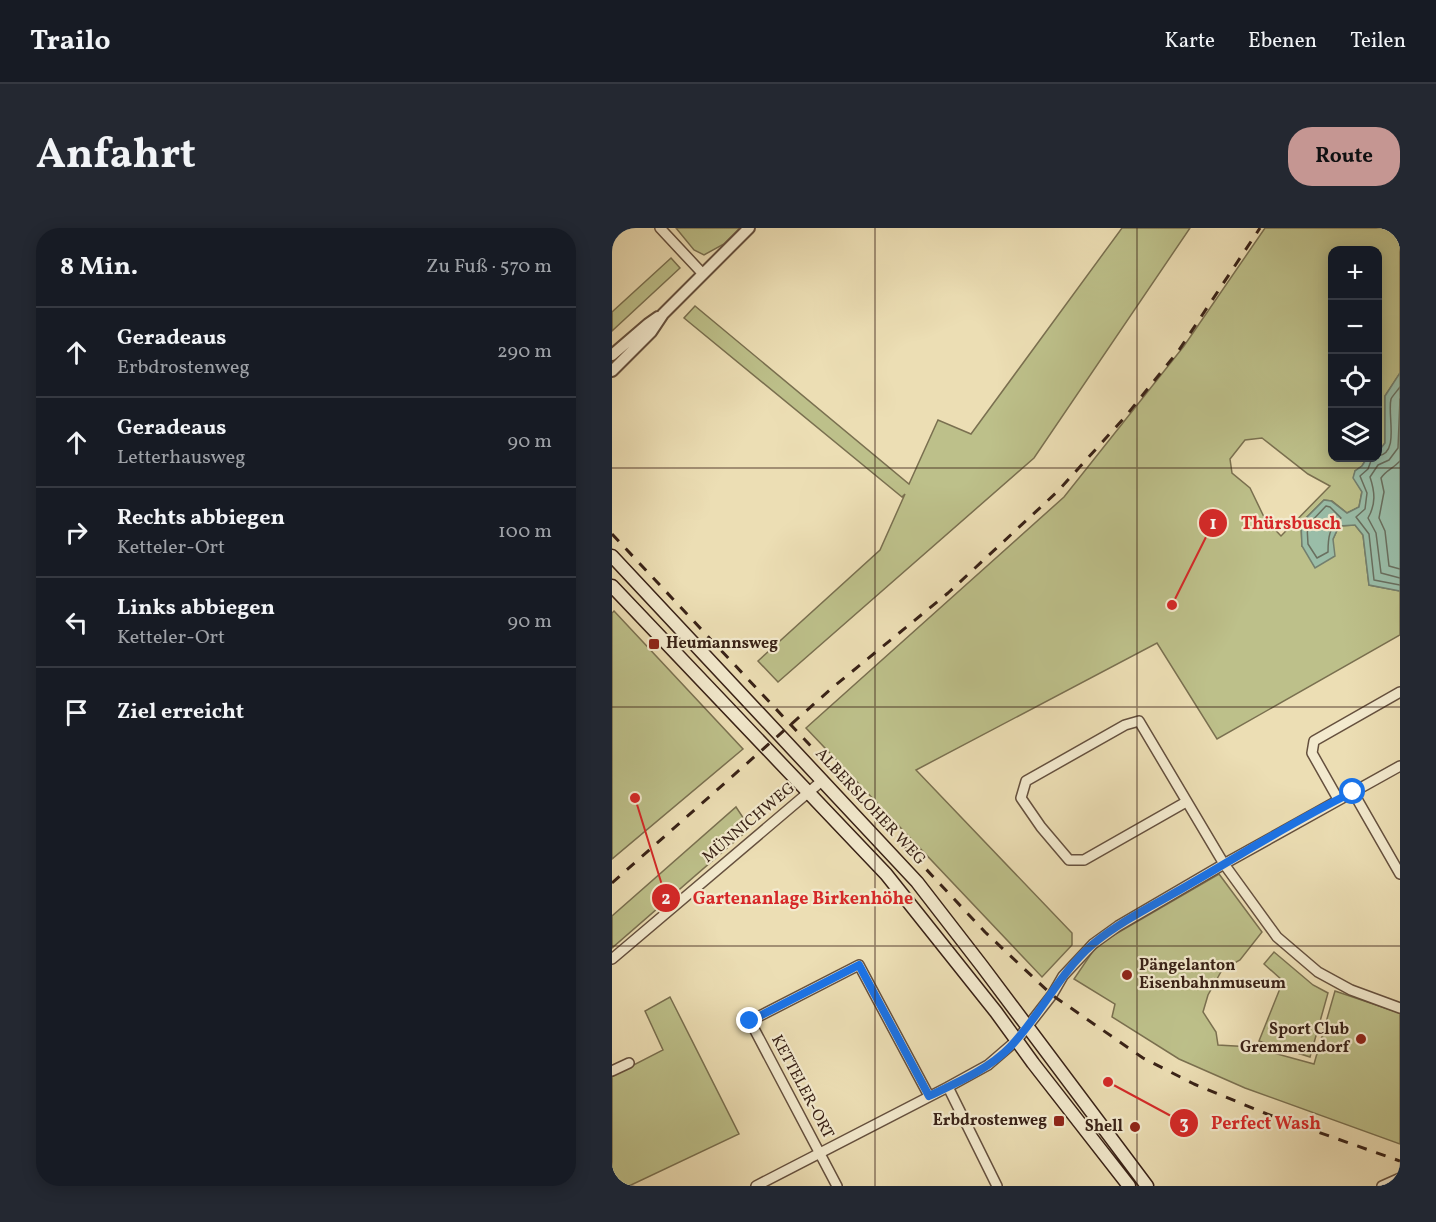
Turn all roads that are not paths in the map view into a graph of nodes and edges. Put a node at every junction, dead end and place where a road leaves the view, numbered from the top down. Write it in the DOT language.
graph roads {
  1 [pos="660,228"];
  2 [pos="749,228"];
  3 [pos="703,274"];
  4 [pos="663,314"];
  5 [pos="612,355"];
  6 [pos="612,371"];
  7 [pos="612,556"];
  8 [pos="612,586"];
  9 [pos="1400,692"];
  10 [pos="1400,766"];
  11 [pos="823,780"];
  12 [pos="810,792"];
  13 [pos="1353,792"];
  14 [pos="1338,799"];
  15 [pos="1186,802"];
  16 [pos="1224,864"];
  17 [pos="1400,874"];
  18 [pos="612,959"];
  19 [pos="1400,1008"];
  20 [pos="1027,1027"];
  21 [pos="1017,1040"];
  22 [pos="629,1063"];
  23 [pos="612,1071"];
  24 [pos="948,1088"];
  25 [pos="929,1096"];
  26 [pos="820,1153"];
  27 [pos="1400,1178"];
  28 [pos="756,1186"];
  29 [pos="837,1186"];
  30 [pos="997,1186"];
  31 [pos="1129,1186"];
  32 [pos="1147,1186"];
  33 [pos="1382,1186"];
  1 -- 3 [label="street"];
  2 -- 3 [label="street"];
  3 -- 4 [label="street"];
  4 -- 5 [label="street"];
  4 -- 6 [label="street"];
  7 -- 11 [label="main road, ALBERSLOHER WEG"];
  8 -- 12 [label="main road, ALBERSLOHER WEG"];
  9 -- 14 [label="street"];
  10 -- 13 [label="street"];
  11 -- 12 [label="street, MÜNNICHWEG"];
  11 -- 20 [label="main road, ALBERSLOHER WEG"];
  12 -- 18 [label="street, MÜNNICHWEG"];
  12 -- 21 [label="main road, ALBERSLOHER WEG"];
  13 -- 14 [label="street"];
  13 -- 17 [label="street"];
  14 -- 16 [label="street"];
  15 -- 15 [label="street"];
  15 -- 16 [label="street"];
  16 -- 19 [label="street"];
  16 -- 20 [label="street"];
  20 -- 21 [label="street"];
  20 -- 32 [label="main road, ALBERSLOHER WEG"];
  21 -- 24 [label="street"];
  21 -- 31 [label="main road, ALBERSLOHER WEG"];
  22 -- 23 [label="street"];
  24 -- 25 [label="street"];
  24 -- 30 [label="street"];
  25 -- 26 [label="street"];
  25 -- 26 [label="street, KETTELER-ORT"];
  26 -- 28 [label="street"];
  26 -- 29 [label="street"];
  27 -- 33 [label="street"];
}
